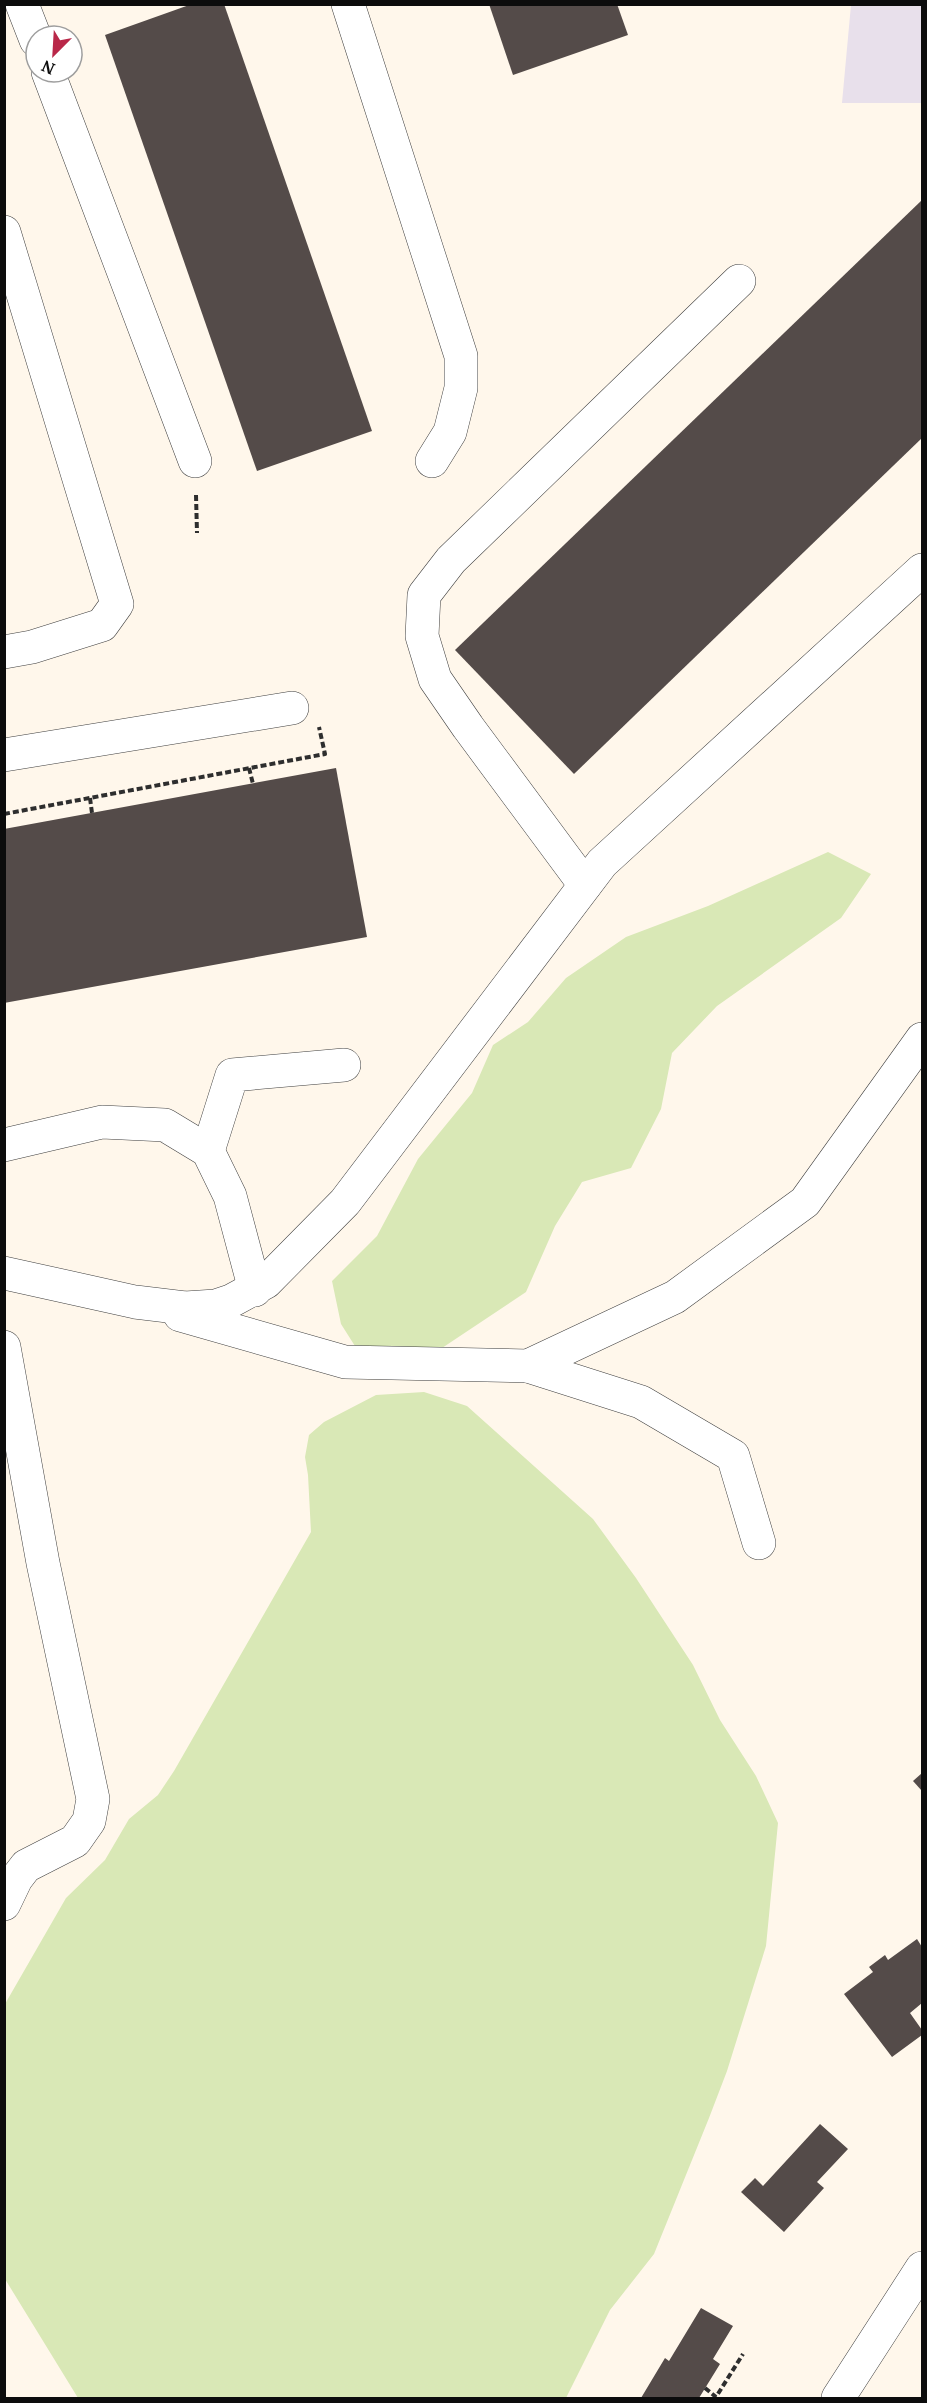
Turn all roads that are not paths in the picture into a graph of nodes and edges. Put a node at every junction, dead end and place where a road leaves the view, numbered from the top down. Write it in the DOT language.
graph roads {
  1 [pos="22,4"];
  2 [pos="348,4"];
  3 [pos="30,24"];
  4 [pos="53,84"];
  5 [pos="4,232"];
  6 [pos="739,281"];
  7 [pos="195,461"];
  8 [pos="432,461"];
  9 [pos="922,570"];
  10 [pos="4,652"];
  11 [pos="292,708"];
  12 [pos="4,755"];
  13 [pos="594,874"];
  14 [pos="922,1039"];
  15 [pos="344,1065"];
  16 [pos="4,1145"];
  17 [pos="208,1151"];
  18 [pos="4,1273"];
  19 [pos="255,1290"];
  20 [pos="135,1302"];
  21 [pos="4,1347"];
  22 [pos="528,1366"];
  23 [pos="759,1543"];
  24 [pos="4,1904"];
  25 [pos="922,2268"];
  26 [pos="838,2398"];
  1 -- 3 [label="street"];
  2 -- 8 [label="street"];
  4 -- 7 [label="street"];
  5 -- 10 [label="street"];
  6 -- 13 [label="street"];
  9 -- 13 [label="street"];
  11 -- 12 [label="street"];
  13 -- 19 [label="street"];
  14 -- 22 [label="street"];
  15 -- 17 [label="street"];
  16 -- 17 [label="street"];
  17 -- 19 [label="street"];
  18 -- 20 [label="street"];
  19 -- 20 [label="street"];
  20 -- 22 [label="street"];
  21 -- 24 [label="street"];
  22 -- 23 [label="street"];
  25 -- 26 [label="street"];
}
